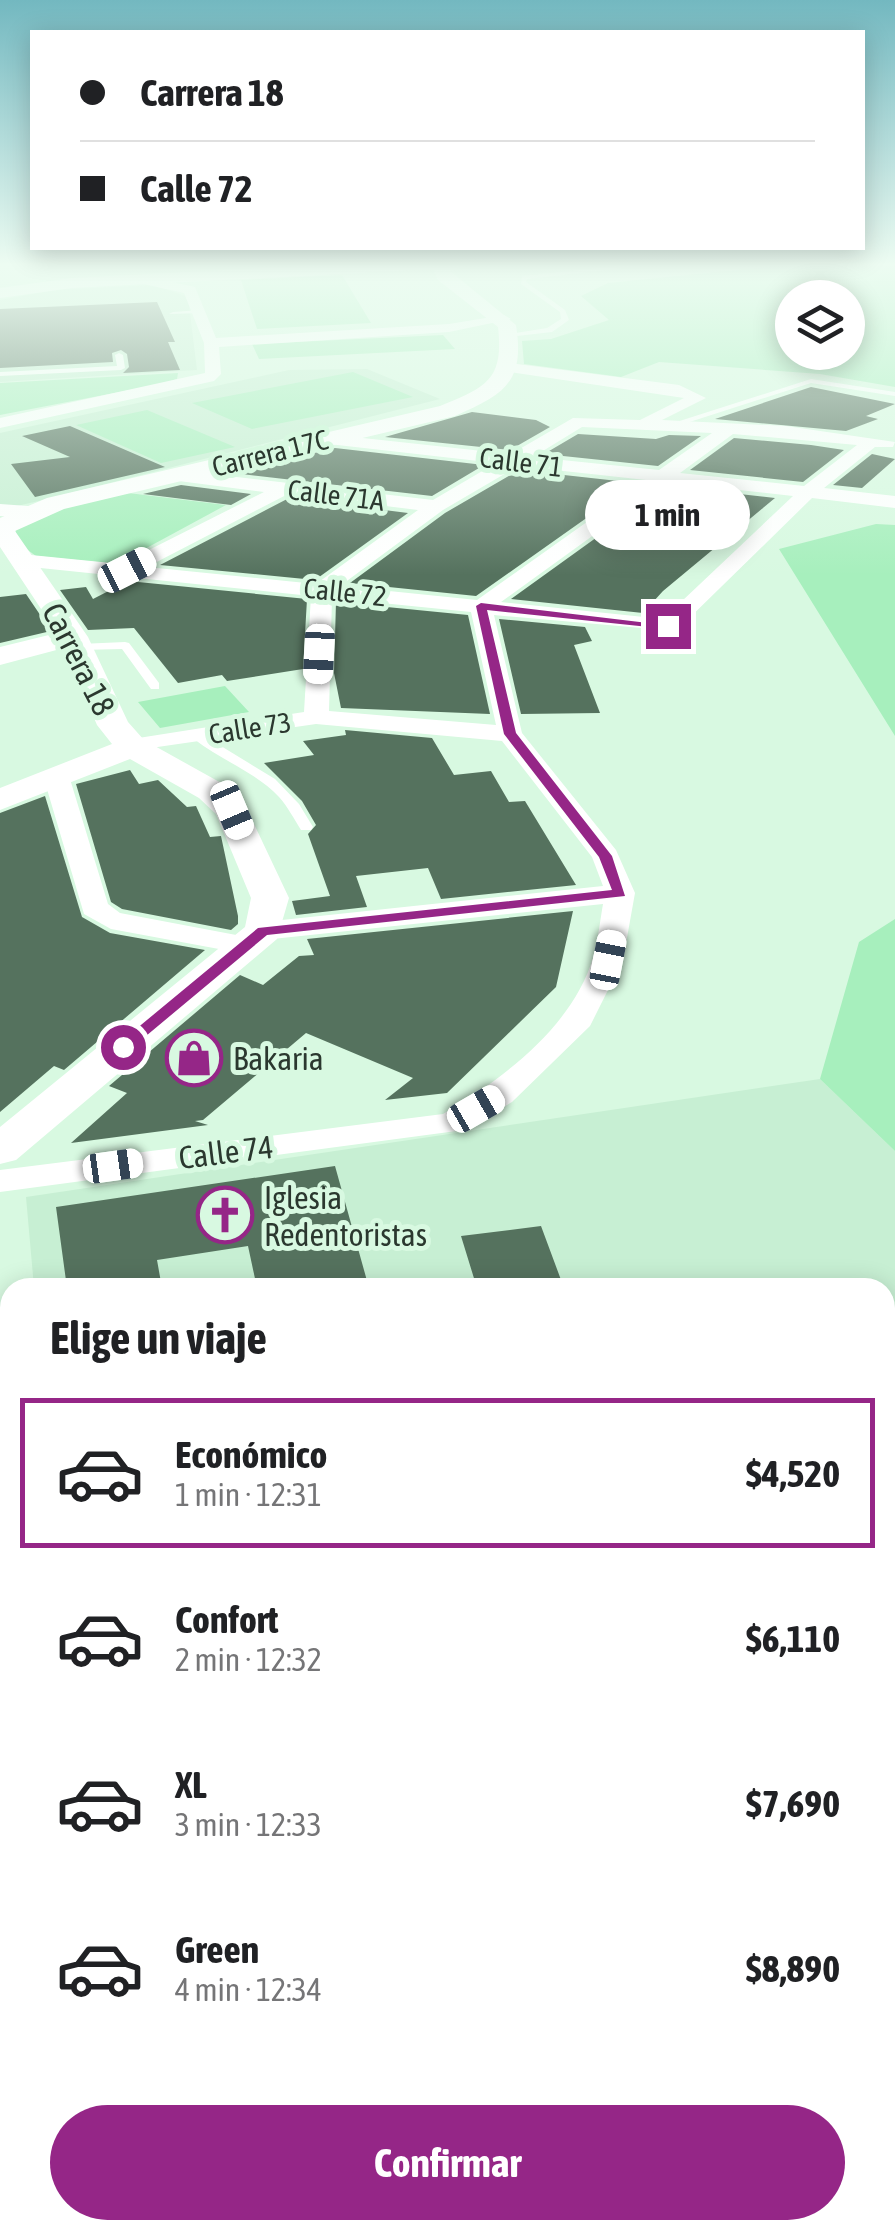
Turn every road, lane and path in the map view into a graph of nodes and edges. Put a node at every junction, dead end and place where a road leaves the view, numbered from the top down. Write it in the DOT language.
graph roads {
  1 [pos="121,366"];
  2 [pos="213,366"];
  3 [pos="509,368"];
  4 [pos="0,374"];
  5 [pos="895,394"];
  6 [pos="0,423"];
  7 [pos="639,424"];
  8 [pos="668,426"];
  9 [pos="730,428"];
  10 [pos="326,439"];
  11 [pos="872,441"];
  12 [pos="895,444"];
  13 [pos="513,461"];
  14 [pos="176,476"];
  15 [pos="658,477"];
  16 [pos="284,489"];
  17 [pos="807,493"];
  18 [pos="895,502"];
  19 [pos="436,506"];
  20 [pos="0,510"];
  21 [pos="28,512"];
  22 [pos="0,529"];
  23 [pos="21,560"];
  24 [pos="127,570"];
  25 [pos="322,590"];
  26 [pos="481,606"];
  27 [pos="77,642"];
  28 [pos="0,656"];
  29 [pos="155,686"];
  30 [pos="316,718"];
  31 [pos="510,734"];
  32 [pos="198,736"];
  33 [pos="132,747"];
  34 [pos="58,779"];
  35 [pos="0,800"];
  36 [pos="306,827"];
  37 [pos="620,894"];
  38 [pos="254,938"];
  39 [pos="0,1150"];
  40 [pos="0,1180"];
  1 -- 4 [label="lane"];
  2 -- 6 [label="street"];
  3 -- 7 [label="street"];
  3 -- 10 [label="street, Carrera 17C"];
  5 -- 8 [label="lane"];
  7 -- 8 [label="street"];
  7 -- 13 [label="street"];
  8 -- 9 [label="street"];
  9 -- 11 [label="street"];
  9 -- 15 [label="street"];
  10 -- 13 [label="street, Calle 71"];
  10 -- 14 [label="street, Carrera 17C"];
  11 -- 12 [label="street"];
  11 -- 17 [label="street"];
  13 -- 15 [label="street, Calle 71"];
  13 -- 19 [label="street"];
  14 -- 16 [label="street, Calle 71A"];
  14 -- 21 [label="street, Carrera 17C"];
  15 -- 17 [label="street, Calle 71"];
  15 -- 26 [label="street"];
  16 -- 19 [label="street, Calle 71A"];
  16 -- 24 [label="street"];
  17 -- 18 [label="street, Calle 71"];
  17 -- 26 [label="street, Calle 72"];
  19 -- 25 [label="street"];
  20 -- 21 [label="street"];
  21 -- 22 [label="street, Carrera 17C"];
  22 -- 23 [label="street, Carrera 18"];
  23 -- 24 [label="street, Calle 72"];
  23 -- 27 [label="street, Carrera 18"];
  24 -- 25 [label="street, Calle 72"];
  25 -- 26 [label="street, Calle 72"];
  25 -- 30 [label="street"];
  26 -- 31 [label="street"];
  27 -- 28 [label="street"];
  27 -- 29 [label="lane"];
  27 -- 33 [label="street, Carrera 18"];
  30 -- 31 [label="street, Calle 73"];
  30 -- 32 [label="street, Calle 73"];
  31 -- 37 [label="street"];
  32 -- 33 [label="street, Calle 73"];
  32 -- 36 [label="lane"];
  33 -- 34 [label="street, Calle 73"];
  33 -- 38 [label="street, Carrera 18"];
  34 -- 35 [label="street, Calle 73"];
  34 -- 38 [label="street"];
  37 -- 38 [label="street"];
  37 -- 40 [label="street, Calle 74"];
  38 -- 39 [label="street"];
}
